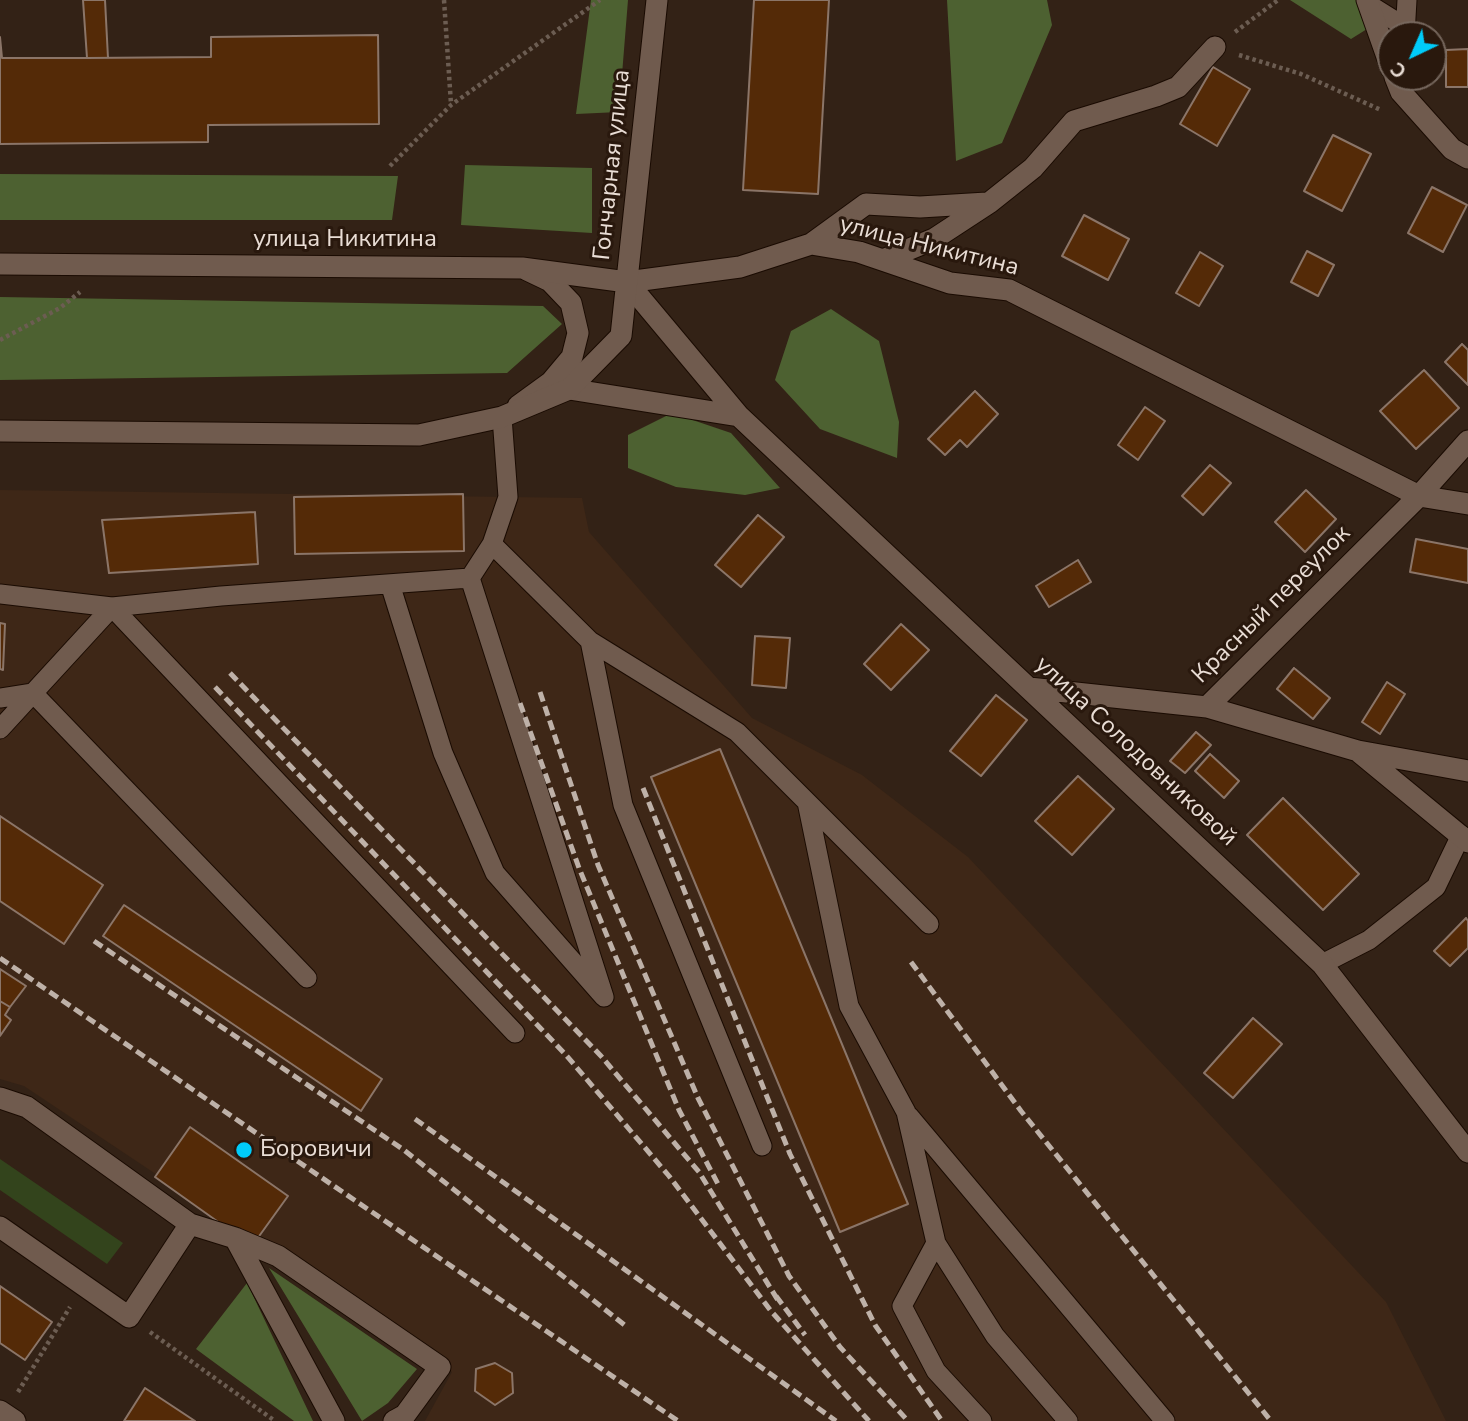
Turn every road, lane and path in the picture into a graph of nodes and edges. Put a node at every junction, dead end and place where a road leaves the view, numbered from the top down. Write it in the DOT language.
graph roads {
  1 [pos="444,0"];
  2 [pos="600,0"];
  3 [pos="657,0"];
  4 [pos="1278,0"];
  5 [pos="1407,0"];
  6 [pos="1367,2"];
  7 [pos="1392,21"];
  8 [pos="1406,21"];
  9 [pos="1377,30"];
  10 [pos="1215,47"];
  11 [pos="1407,91"];
  12 [pos="452,105"];
  13 [pos="1386,113"];
  14 [pos="1460,154"];
  15 [pos="390,166"];
  16 [pos="989,203"];
  17 [pos="811,244"];
  18 [pos="883,260"];
  19 [pos="0,264"];
  20 [pos="116,265"];
  21 [pos="522,268"];
  22 [pos="627,282"];
  23 [pos="0,340"];
  24 [pos="569,389"];
  25 [pos="739,416"];
  26 [pos="502,417"];
  27 [pos="0,431"];
  28 [pos="1468,441"];
  29 [pos="1419,496"];
  30 [pos="1468,504"];
  31 [pos="492,544"];
  32 [pos="470,578"];
  33 [pos="390,584"];
  34 [pos="0,594"];
  35 [pos="112,607"];
  36 [pos="590,641"];
  37 [pos="1029,688"];
  38 [pos="33,693"];
  39 [pos="0,698"];
  40 [pos="1207,707"];
  41 [pos="0,729"];
  42 [pos="1358,751"];
  43 [pos="1468,771"];
  44 [pos="807,802"];
  45 [pos="1465,838"];
  46 [pos="929,924"];
  47 [pos="1322,964"];
  48 [pos="307,978"];
  49 [pos="515,1032"];
  50 [pos="0,1098"];
  51 [pos="906,1112"];
  52 [pos="762,1146"];
  53 [pos="1468,1152"];
  54 [pos="190,1224"];
  55 [pos="0,1227"];
  56 [pos="235,1238"];
  57 [pos="936,1243"];
  58 [pos="83,1285"];
  59 [pos="129,1317"];
  60 [pos="6,1415"];
  61 [pos="404,1419"];
  62 [pos="275,1421"];
  63 [pos="334,1421"];
  64 [pos="982,1421"];
  65 [pos="1068,1421"];
  66 [pos="1165,1421"];
  1 -- 12 [label="path"];
  2 -- 12 [label="path"];
  3 -- 22 [label="street, Гончарная улица"];
  4 -- 10 [label="path"];
  5 -- 8 [label="lane"];
  6 -- 7 [label="lane"];
  6 -- 9 [label="street"];
  10 -- 13 [label="path"];
  10 -- 16 [label="street"];
  11 -- 14 [label="street"];
  12 -- 15 [label="path"];
  16 -- 17 [label="street"];
  16 -- 18 [label="street"];
  17 -- 18 [label="street, улица Никитина"];
  17 -- 22 [label="street, улица Никитина"];
  18 -- 29 [label="street, улица Никитина"];
  19 -- 20 [label="street, улица Никитина"];
  20 -- 21 [label="street, улица Никитина"];
  20 -- 23 [label="path"];
  21 -- 22 [label="street, улица Никитина"];
  21 -- 26 [label="street"];
  22 -- 24 [label="street, Гончарная улица"];
  22 -- 25 [label="street, улица Солодовниковой"];
  24 -- 25 [label="street"];
  24 -- 26 [label="street"];
  25 -- 37 [label="street, улица Солодовниковой"];
  26 -- 27 [label="street"];
  26 -- 31 [label="lane"];
  28 -- 29 [label="street, Красный переулок"];
  29 -- 30 [label="street, улица Никитина"];
  29 -- 40 [label="street, Красный переулок"];
  31 -- 32 [label="lane"];
  31 -- 36 [label="lane"];
  32 -- 33 [label="lane"];
  32 -- 33 [label="lane"];
  33 -- 35 [label="lane"];
  34 -- 35 [label="lane"];
  35 -- 38 [label="lane"];
  35 -- 49 [label="lane"];
  36 -- 44 [label="lane"];
  36 -- 52 [label="lane"];
  37 -- 40 [label="street, Красный переулок"];
  37 -- 47 [label="street, улица Солодовниковой"];
  38 -- 39 [label="lane"];
  38 -- 41 [label="lane"];
  38 -- 48 [label="lane"];
  40 -- 42 [label="street"];
  42 -- 43 [label="street"];
  42 -- 45 [label="street"];
  44 -- 46 [label="lane"];
  44 -- 51 [label="lane"];
  45 -- 47 [label="lane"];
  47 -- 53 [label="street, улица Солодовниковой"];
  50 -- 54 [label="street"];
  51 -- 57 [label="lane"];
  51 -- 66 [label="lane"];
  54 -- 56 [label="street"];
  54 -- 59 [label="street"];
  55 -- 58 [label="street"];
  56 -- 61 [label="street"];
  56 -- 63 [label="street"];
  57 -- 64 [label="lane"];
  57 -- 65 [label="lane"];
  58 -- 59 [label="street"];
  58 -- 60 [label="path"];
  59 -- 62 [label="path"];
}
